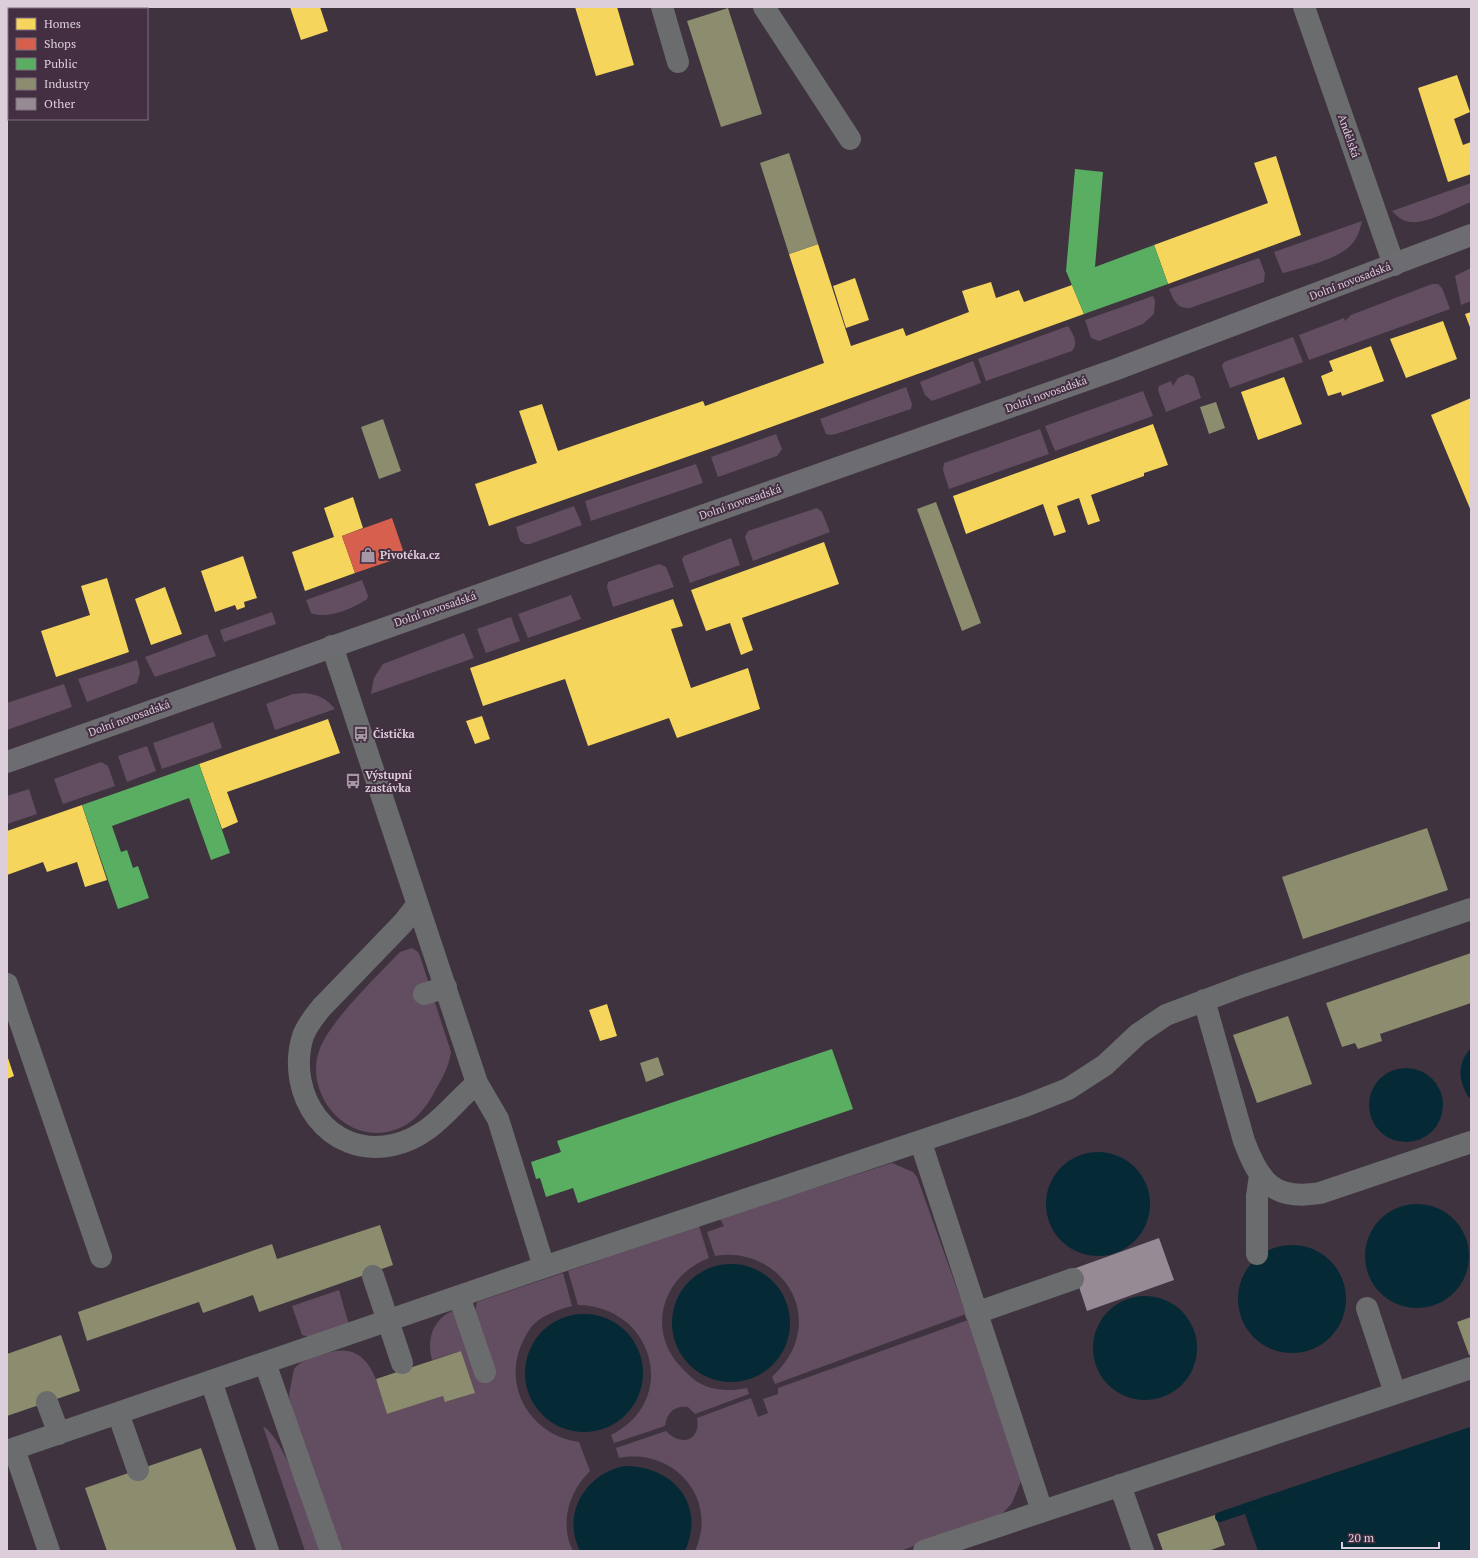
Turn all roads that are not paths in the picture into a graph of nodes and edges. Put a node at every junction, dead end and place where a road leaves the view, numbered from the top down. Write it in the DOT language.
graph roads {
  1 [pos="662,7"];
  2 [pos="764,7"];
  3 [pos="1304,7"];
  4 [pos="678,62"];
  5 [pos="850,139"];
  6 [pos="1471,235"];
  7 [pos="1394,265"];
  8 [pos="332,646"];
  9 [pos="7,762"];
  10 [pos="418,905"];
  11 [pos="1471,910"];
  12 [pos="7,984"];
  13 [pos="446,987"];
  14 [pos="424,994"];
  15 [pos="1204,1000"];
  16 [pos="477,1083"];
  17 [pos="921,1142"];
  18 [pos="1471,1142"];
  19 [pos="1260,1175"];
  20 [pos="1257,1254"];
  21 [pos="101,1258"];
  22 [pos="544,1267"];
  23 [pos="373,1276"];
  24 [pos="1073,1279"];
  25 [pos="459,1296"];
  26 [pos="1367,1308"];
  27 [pos="976,1313"];
  28 [pos="388,1320"];
  29 [pos="265,1363"];
  30 [pos="402,1363"];
  31 [pos="1471,1368"];
  32 [pos="485,1372"];
  33 [pos="211,1381"];
  34 [pos="1395,1393"];
  35 [pos="47,1402"];
  36 [pos="118,1413"];
  37 [pos="59,1434"];
  38 [pos="11,1450"];
  39 [pos="138,1470"];
  40 [pos="1120,1485"];
  41 [pos="1042,1511"];
  42 [pos="49,1551"];
  43 [pos="268,1551"];
  44 [pos="331,1551"];
  45 [pos="924,1551"];
  46 [pos="1143,1551"];
  1 -- 4 [label="street"];
  2 -- 5 [label="street"];
  3 -- 7 [label="street, Andělská"];
  6 -- 7 [label="main road, Dolní novosadská"];
  7 -- 8 [label="main road, Dolní novosadská"];
  8 -- 9 [label="main road, Dolní novosadská"];
  8 -- 10 [label="street"];
  10 -- 13 [label="street"];
  10 -- 16 [label="street"];
  11 -- 15 [label="street"];
  12 -- 21 [label="street"];
  13 -- 14 [label="street"];
  13 -- 16 [label="street"];
  15 -- 17 [label="street"];
  15 -- 19 [label="street"];
  16 -- 22 [label="street"];
  17 -- 22 [label="street"];
  17 -- 27 [label="street"];
  18 -- 19 [label="street"];
  19 -- 20 [label="street"];
  22 -- 25 [label="street"];
  23 -- 28 [label="street"];
  24 -- 27 [label="street"];
  25 -- 28 [label="street"];
  25 -- 32 [label="street"];
  26 -- 34 [label="street"];
  27 -- 41 [label="street"];
  28 -- 29 [label="street"];
  28 -- 30 [label="street"];
  29 -- 33 [label="street"];
  29 -- 44 [label="street"];
  31 -- 34 [label="street"];
  33 -- 36 [label="street"];
  33 -- 43 [label="street"];
  34 -- 40 [label="street"];
  35 -- 37 [label="street"];
  36 -- 37 [label="street"];
  36 -- 39 [label="street"];
  37 -- 38 [label="street"];
  38 -- 42 [label="street"];
  40 -- 41 [label="street"];
  40 -- 46 [label="street"];
  41 -- 45 [label="street"];
}
